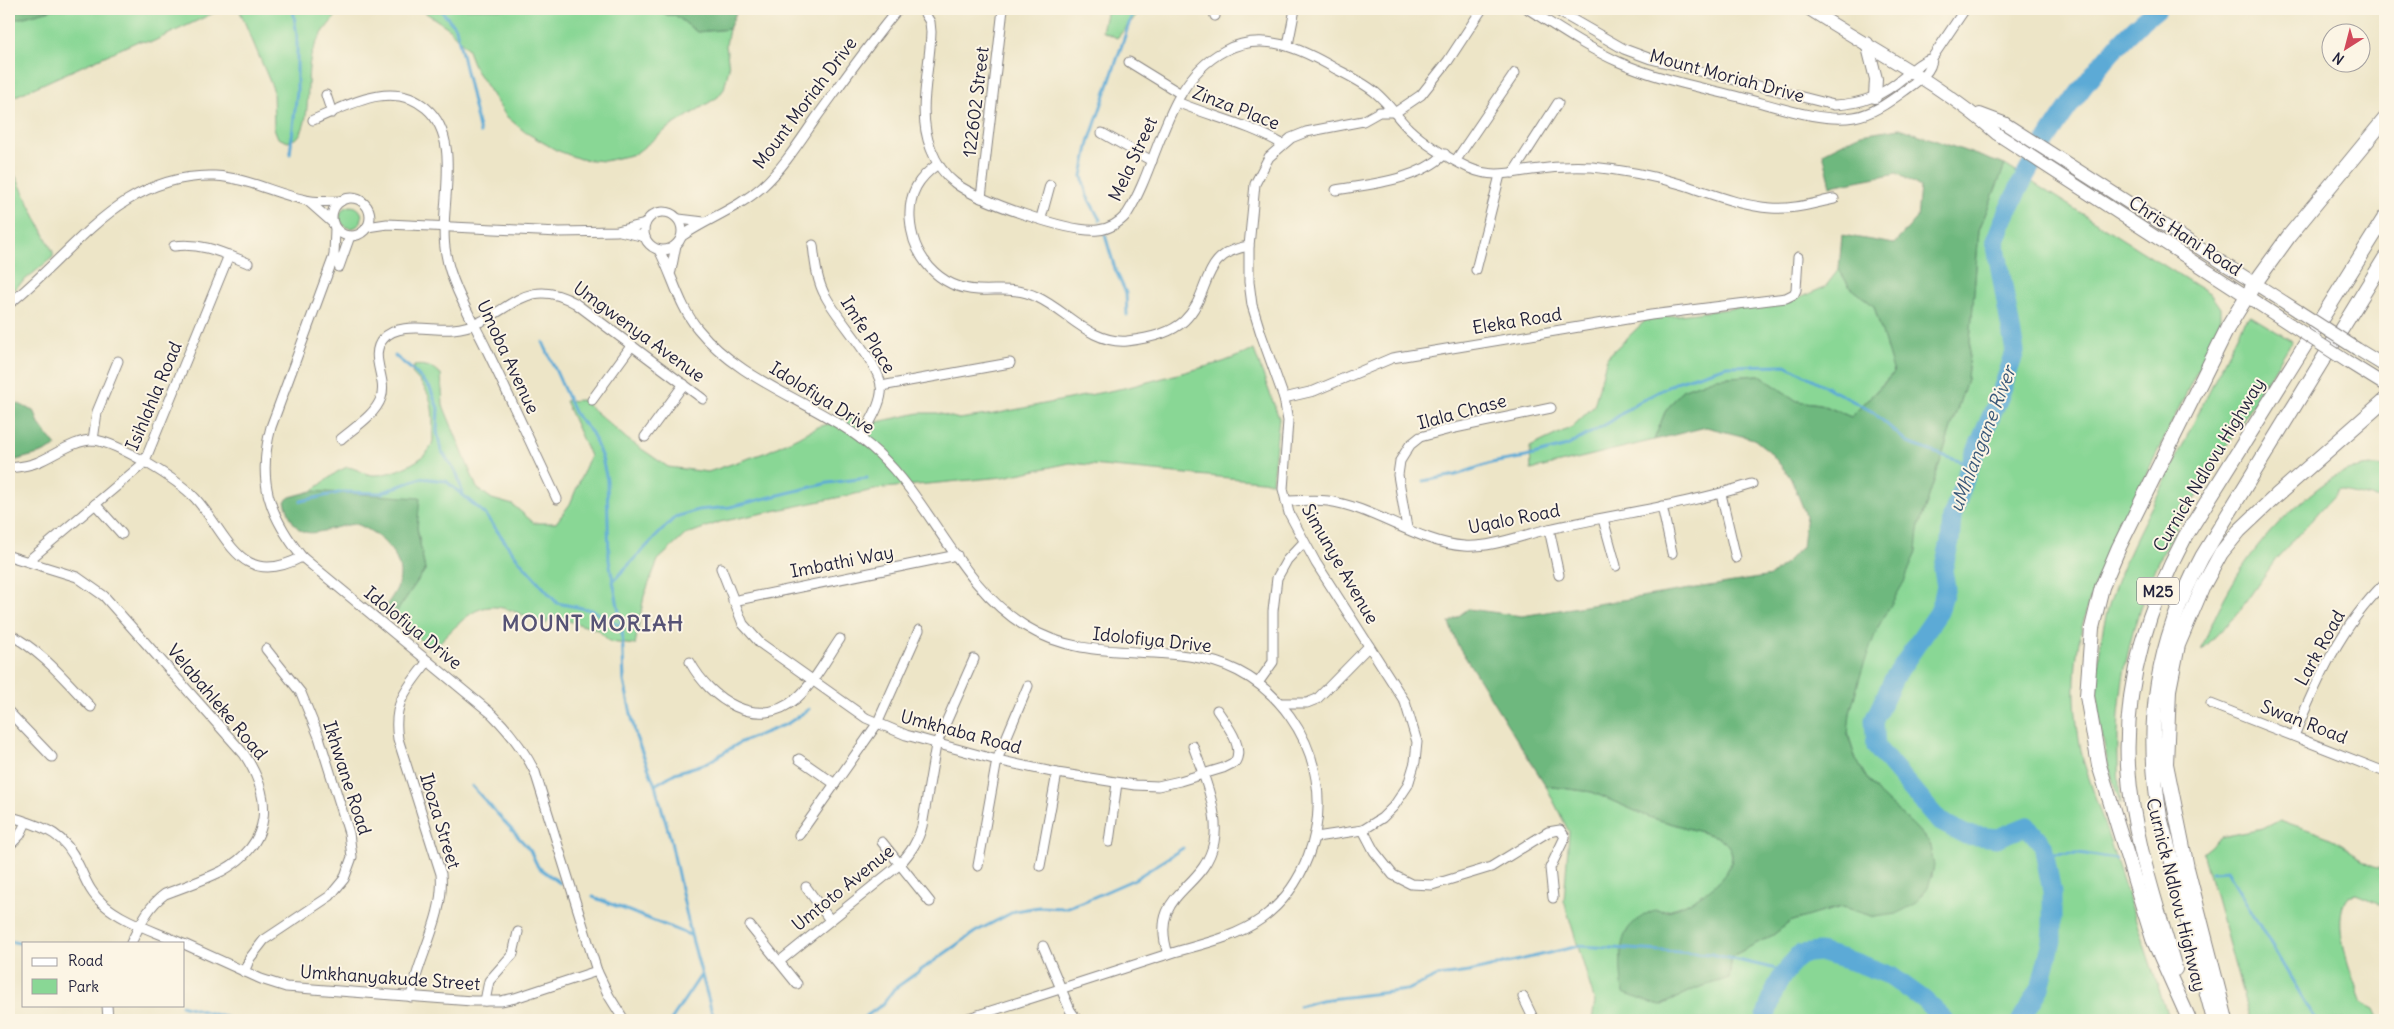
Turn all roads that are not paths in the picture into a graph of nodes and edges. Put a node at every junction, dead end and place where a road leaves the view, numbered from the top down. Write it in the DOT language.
graph roads {
  1 [pos="898,9"];
  2 [pos="922,9"];
  3 [pos="1003,9"];
  4 [pos="1295,9"];
  5 [pos="1482,9"];
  6 [pos="1528,9"];
  7 [pos="1554,9"];
  8 [pos="1809,9"];
  9 [pos="1965,9"];
  10 [pos="1867,43"];
  11 [pos="1288,45"];
  12 [pos="1932,58"];
  13 [pos="1129,62"];
  14 [pos="1515,72"];
  15 [pos="1916,74"];
  16 [pos="326,95"];
  17 [pos="1875,97"];
  18 [pos="1179,98"];
  19 [pos="1558,103"];
  20 [pos="1396,112"];
  21 [pos="332,113"];
  22 [pos="2385,119"];
  23 [pos="313,120"];
  24 [pos="2000,128"];
  25 [pos="1102,133"];
  26 [pos="1282,144"];
  27 [pos="1445,154"];
  28 [pos="1456,160"];
  29 [pos="1152,161"];
  30 [pos="938,164"];
  31 [pos="1513,174"];
  32 [pos="1500,175"];
  33 [pos="1050,185"];
  34 [pos="1336,190"];
  35 [pos="981,198"];
  36 [pos="1834,199"];
  37 [pos="308,201"];
  38 [pos="340,201"];
  39 [pos="370,217"];
  40 [pos="2385,217"];
  41 [pos="1041,218"];
  42 [pos="679,219"];
  43 [pos="704,222"];
  44 [pos="388,224"];
  45 [pos="645,224"];
  46 [pos="334,226"];
  47 [pos="445,226"];
  48 [pos="367,227"];
  49 [pos="617,231"];
  50 [pos="350,236"];
  51 [pos="682,236"];
  52 [pos="645,237"];
  53 [pos="676,245"];
  54 [pos="174,246"];
  55 [pos="812,246"];
  56 [pos="1249,246"];
  57 [pos="659,250"];
  58 [pos="229,255"];
  59 [pos="334,256"];
  60 [pos="1798,257"];
  61 [pos="2385,258"];
  62 [pos="248,263"];
  63 [pos="1476,270"];
  64 [pos="671,271"];
  65 [pos="2255,283"];
  66 [pos="2246,297"];
  67 [pos="9,304"];
  68 [pos="474,325"];
  69 [pos="632,345"];
  70 [pos="118,361"];
  71 [pos="1010,363"];
  72 [pos="2385,366"];
  73 [pos="684,384"];
  74 [pos="2385,385"];
  75 [pos="881,386"];
  76 [pos="1284,398"];
  77 [pos="703,399"];
  78 [pos="592,400"];
  79 [pos="2385,400"];
  80 [pos="1551,408"];
  81 [pos="646,437"];
  82 [pos="341,438"];
  83 [pos="861,438"];
  84 [pos="93,440"];
  85 [pos="144,463"];
  86 [pos="9,468"];
  87 [pos="1752,484"];
  88 [pos="1721,494"];
  89 [pos="557,499"];
  90 [pos="1286,501"];
  91 [pos="95,504"];
  92 [pos="1662,506"];
  93 [pos="1603,519"];
  94 [pos="1407,528"];
  95 [pos="1549,529"];
  96 [pos="122,534"];
  97 [pos="1304,542"];
  98 [pos="1672,553"];
  99 [pos="957,555"];
  100 [pos="9,556"];
  101 [pos="302,557"];
  102 [pos="1736,558"];
  103 [pos="28,562"];
  104 [pos="1616,566"];
  105 [pos="721,568"];
  106 [pos="1559,575"];
  107 [pos="2385,583"];
  108 [pos="734,601"];
  109 [pos="919,630"];
  110 [pos="9,634"];
  111 [pos="840,639"];
  112 [pos="1369,646"];
  113 [pos="266,649"];
  114 [pos="974,658"];
  115 [pos="428,661"];
  116 [pos="690,662"];
  117 [pos="811,680"];
  118 [pos="1258,683"];
  119 [pos="1028,686"];
  120 [pos="1280,703"];
  121 [pos="2211,704"];
  122 [pos="91,707"];
  123 [pos="1217,710"];
  124 [pos="9,712"];
  125 [pos="877,724"];
  126 [pos="2294,736"];
  127 [pos="936,745"];
  128 [pos="1193,746"];
  129 [pos="52,757"];
  130 [pos="799,759"];
  131 [pos="997,760"];
  132 [pos="2385,772"];
  133 [pos="1057,773"];
  134 [pos="1203,776"];
  135 [pos="1117,783"];
  136 [pos="835,784"];
  137 [pos="9,816"];
  138 [pos="26,822"];
  139 [pos="1363,830"];
  140 [pos="799,835"];
  141 [pos="1316,837"];
  142 [pos="882,842"];
  143 [pos="1109,842"];
  144 [pos="9,846"];
  145 [pos="899,865"];
  146 [pos="978,866"];
  147 [pos="1040,866"];
  148 [pos="806,886"];
  149 [pos="1552,898"];
  150 [pos="930,902"];
  151 [pos="830,920"];
  152 [pos="140,924"];
  153 [pos="750,926"];
  154 [pos="518,932"];
  155 [pos="131,942"];
  156 [pos="180,942"];
  157 [pos="185,944"];
  158 [pos="1043,946"];
  159 [pos="1168,954"];
  160 [pos="780,961"];
  161 [pos="597,971"];
  162 [pos="244,972"];
  163 [pos="798,984"];
  164 [pos="1062,988"];
  165 [pos="411,997"];
  166 [pos="1523,997"];
  167 [pos="485,1001"];
  168 [pos="108,1006"];
  169 [pos="2188,1018"];
  170 [pos="108,1020"];
  171 [pos="624,1020"];
  172 [pos="962,1020"];
  173 [pos="1077,1020"];
  174 [pos="1534,1020"];
  175 [pos="2214,1020"];
  176 [pos="2226,1020"];
  1 -- 43 [label="street, Mount Moriah Drive"];
  2 -- 30 [label="street, Mela Street"];
  3 -- 35 [label="street, 122602 Street"];
  4 -- 11 [label="street"];
  5 -- 20 [label="street, Simunye Avenue"];
  6 -- 15 [label="street, Mount Moriah Drive"];
  7 -- 17 [label="street, Mount Moriah Drive"];
  8 -- 10 [label="main road, Chris Hani Road"];
  9 -- 12 [label="street"];
  10 -- 15 [label="main road, Chris Hani Road"];
  10 -- 17 [label="main road"];
  11 -- 18 [label="street, Mela Street"];
  11 -- 20 [label="street, Mela Street"];
  12 -- 15 [label="street"];
  12 -- 15 [label="street"];
  13 -- 18 [label="street, Zinza Place"];
  14 -- 28 [label="street"];
  15 -- 17 [label="street, Mount Moriah Drive"];
  15 -- 24 [label="main road, Chris Hani Road"];
  16 -- 21 [label="street"];
  18 -- 26 [label="street, Zinza Place"];
  18 -- 29 [label="street, Mela Street"];
  19 -- 31 [label="street"];
  20 -- 26 [label="street, Simunye Avenue"];
  20 -- 27 [label="street, Mela Street"];
  21 -- 23 [label="street, Umoba Avenue"];
  21 -- 47 [label="street, Umoba Avenue"];
  22 -- 65 [label="main road"];
  24 -- 65 [label="main road, Chris Hani Road"];
  24 -- 66 [label="main road, Chris Hani Road"];
  25 -- 29 [label="street"];
  26 -- 56 [label="street, Simunye Avenue"];
  27 -- 28 [label="street, Mela Street"];
  27 -- 34 [label="street"];
  28 -- 32 [label="street, Mela Street"];
  29 -- 41 [label="street, Mela Street"];
  30 -- 35 [label="street, Mela Street"];
  30 -- 56 [label="street"];
  31 -- 32 [label="street, Mela Street"];
  31 -- 36 [label="street, Mela Street"];
  32 -- 63 [label="street"];
  33 -- 41 [label="street"];
  35 -- 41 [label="street, Mela Street"];
  37 -- 38 [label="street"];
  37 -- 46 [label="street"];
  37 -- 67 [label="street"];
  38 -- 39 [label="street"];
  38 -- 46 [label="street"];
  39 -- 44 [label="street"];
  39 -- 48 [label="street"];
  40 -- 169 [label="main road, Curnick Ndlovu Highway / M25"];
  42 -- 43 [label="street"];
  42 -- 45 [label="street"];
  42 -- 51 [label="street"];
  43 -- 51 [label="street, Mount Moriah Drive"];
  44 -- 47 [label="street"];
  44 -- 48 [label="street"];
  45 -- 49 [label="street"];
  45 -- 52 [label="street"];
  46 -- 50 [label="street"];
  46 -- 59 [label="street, Idolofiya Drive"];
  47 -- 49 [label="street"];
  47 -- 68 [label="street, Umoba Avenue"];
  48 -- 50 [label="street"];
  49 -- 52 [label="street"];
  50 -- 59 [label="street"];
  51 -- 53 [label="street, Mount Moriah Drive"];
  52 -- 57 [label="street"];
  53 -- 57 [label="street"];
  53 -- 64 [label="street"];
  54 -- 58 [label="street"];
  55 -- 75 [label="street, Imfe Place"];
  56 -- 76 [label="street, Simunye Avenue"];
  57 -- 64 [label="street, Idolofiya Drive"];
  58 -- 62 [label="street"];
  58 -- 85 [label="street, Isihlahla Road"];
  59 -- 101 [label="street, Idolofiya Drive"];
  60 -- 76 [label="street, Eleka Road"];
  61 -- 175 [label="main road, Curnick Ndlovu Highway / M25"];
  64 -- 83 [label="street, Idolofiya Drive"];
  65 -- 66 [label="main road"];
  65 -- 72 [label="main road, Chris Hani Road, bridge"];
  66 -- 74 [label="main road, Chris Hani Road, bridge"];
  66 -- 169 [label="main road"];
  68 -- 69 [label="street, Umgwenya Avenue"];
  68 -- 82 [label="street, Umgwenya Avenue"];
  68 -- 89 [label="street, Umoba Avenue"];
  69 -- 73 [label="street, Umgwenya Avenue"];
  69 -- 78 [label="street"];
  70 -- 84 [label="street"];
  71 -- 75 [label="street"];
  73 -- 77 [label="street, Umgwenya Avenue"];
  73 -- 81 [label="street"];
  75 -- 83 [label="street, Imfe Place"];
  76 -- 90 [label="street, Simunye Avenue"];
  79 -- 176 [label="main road"];
  80 -- 94 [label="street, Ilala Chase"];
  83 -- 99 [label="street, Idolofiya Drive"];
  84 -- 85 [label="street"];
  84 -- 86 [label="street"];
  85 -- 91 [label="street, Isihlahla Road"];
  85 -- 101 [label="street"];
  87 -- 88 [label="street, Uqalo Road"];
  88 -- 92 [label="street, Uqalo Road"];
  88 -- 102 [label="street"];
  90 -- 94 [label="street, Uqalo Road"];
  90 -- 97 [label="street, Simunye Avenue"];
  91 -- 96 [label="street"];
  91 -- 103 [label="street, Isihlahla Road"];
  92 -- 93 [label="street, Uqalo Road"];
  92 -- 98 [label="street"];
  93 -- 95 [label="street, Uqalo Road"];
  93 -- 104 [label="street"];
  94 -- 95 [label="street, Uqalo Road"];
  95 -- 106 [label="street"];
  97 -- 112 [label="street, Simunye Avenue"];
  97 -- 118 [label="street"];
  99 -- 108 [label="street, Imbathi Way"];
  99 -- 118 [label="street, Idolofiya Drive"];
  100 -- 103 [label="street, Velabahleke Road"];
  101 -- 115 [label="street, Idolofiya Drive"];
  103 -- 152 [label="street, Velabahleke Road"];
  105 -- 108 [label="street, Umkhaba Road"];
  107 -- 126 [label="street, Lark Road"];
  108 -- 117 [label="street, Umkhaba Road"];
  109 -- 125 [label="street"];
  110 -- 122 [label="street"];
  111 -- 117 [label="street"];
  112 -- 120 [label="street"];
  112 -- 139 [label="street, Simunye Avenue"];
  113 -- 162 [label="street, Ikhwane Road"];
  114 -- 127 [label="street, Umtoto Avenue"];
  115 -- 161 [label="street, Idolofiya Drive"];
  115 -- 165 [label="street, Iboza Street"];
  116 -- 117 [label="street"];
  117 -- 125 [label="street, Umkhaba Road"];
  118 -- 120 [label="street, Idolofiya Drive"];
  119 -- 131 [label="street"];
  120 -- 141 [label="street, Idolofiya Drive"];
  121 -- 126 [label="street, Swan Road"];
  123 -- 134 [label="street, Umkhaba Road"];
  124 -- 129 [label="street"];
  125 -- 127 [label="street, Umkhaba Road"];
  125 -- 136 [label="street"];
  126 -- 132 [label="street, Swan Road"];
  127 -- 131 [label="street, Umkhaba Road"];
  127 -- 145 [label="street, Umtoto Avenue"];
  128 -- 134 [label="street"];
  130 -- 136 [label="street"];
  131 -- 133 [label="street, Umkhaba Road"];
  131 -- 146 [label="street"];
  133 -- 135 [label="street, Umkhaba Road"];
  133 -- 147 [label="street"];
  134 -- 135 [label="street, Umkhaba Road"];
  134 -- 159 [label="street"];
  135 -- 143 [label="street"];
  136 -- 140 [label="street"];
  137 -- 138 [label="street, Umkhanyakude Street"];
  138 -- 144 [label="street"];
  138 -- 152 [label="street, Umkhanyakude Street"];
  139 -- 141 [label="street, Simunye Avenue"];
  139 -- 149 [label="street"];
  141 -- 159 [label="street, Idolofiya Drive"];
  142 -- 145 [label="street"];
  145 -- 150 [label="street"];
  145 -- 151 [label="street, Umtoto Avenue"];
  148 -- 151 [label="street"];
  151 -- 160 [label="street, Umtoto Avenue"];
  152 -- 155 [label="street, Velabahleke Road"];
  152 -- 156 [label="street, Umkhanyakude Street"];
  153 -- 160 [label="street"];
  154 -- 167 [label="street"];
  157 -- 162 [label="street, Umkhanyakude Street"];
  158 -- 164 [label="street"];
  159 -- 164 [label="street, Idolofiya Drive"];
  160 -- 163 [label="street"];
  161 -- 167 [label="street, Umkhanyakude Street"];
  161 -- 171 [label="street, Idolofiya Drive"];
  162 -- 165 [label="street, Umkhanyakude Street"];
  164 -- 172 [label="street, Idolofiya Drive"];
  164 -- 173 [label="street"];
  165 -- 167 [label="street, Umkhanyakude Street"];
  166 -- 174 [label="street"];
  168 -- 170 [label="street"];
}
